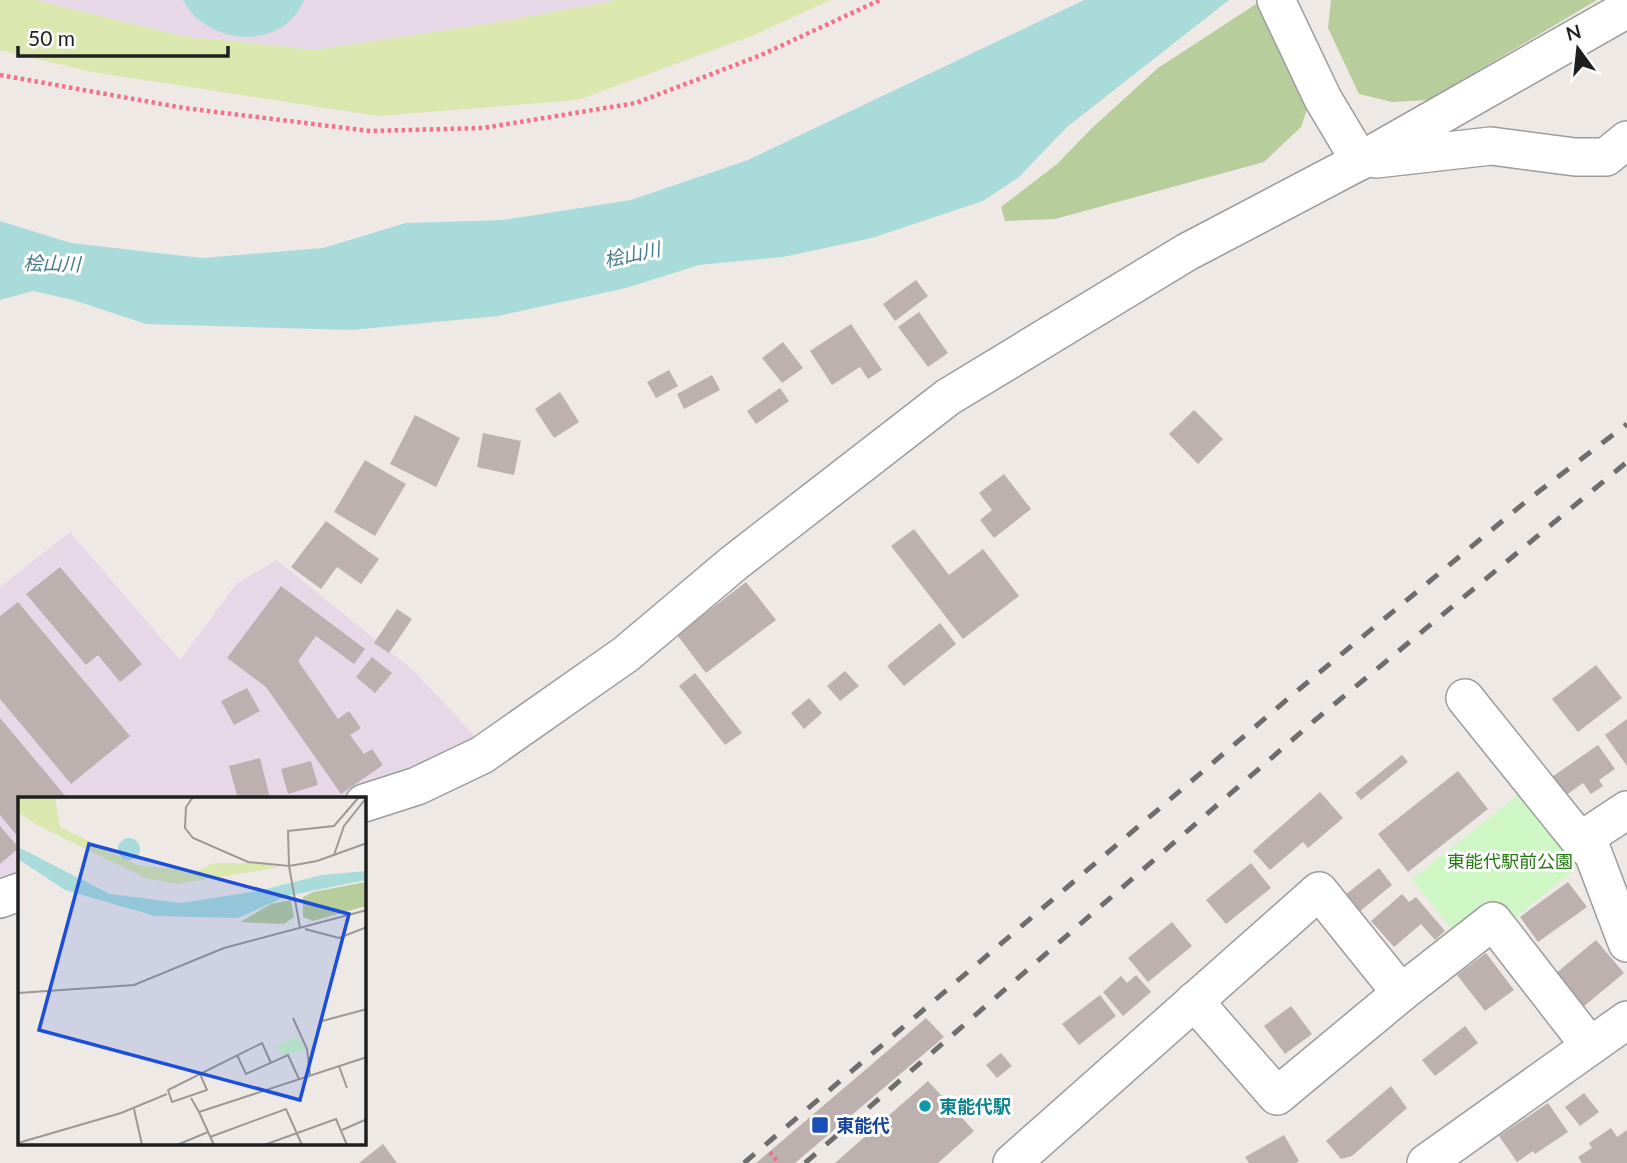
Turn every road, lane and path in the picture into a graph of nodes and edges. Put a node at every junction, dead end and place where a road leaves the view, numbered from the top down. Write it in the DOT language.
graph roads {
  1 [pos="880,0"];
  2 [pos="1276,0"];
  3 [pos="1627,9"];
  4 [pos="0,75"];
  5 [pos="1627,140"];
  6 [pos="1360,161"];
  7 [pos="1465,698"];
  8 [pos="366,802"];
  9 [pos="1627,810"];
  10 [pos="1580,841"];
  11 [pos="18,892"];
  12 [pos="0,899"];
  13 [pos="1627,943"];
  14 [pos="1401,993"];
  15 [pos="1194,1000"];
  16 [pos="1627,1020"];
  17 [pos="1590,1046"];
  18 [pos="770,1152"];
  19 [pos="779,1163"];
  20 [pos="1012,1163"];
  21 [pos="1426,1163"];
  1 -- 4 [label="path"];
  2 -- 6 [label="street"];
  3 -- 6 [label="street"];
  5 -- 6 [label="street"];
  6 -- 8 [label="street"];
  7 -- 10 [label="street"];
  9 -- 10 [label="street"];
  10 -- 13 [label="street"];
  11 -- 12 [label="street"];
  14 -- 15 [label="street"];
  14 -- 15 [label="street"];
  14 -- 17 [label="street"];
  15 -- 20 [label="street"];
  16 -- 17 [label="street"];
  17 -- 21 [label="street"];
  18 -- 19 [label="path"];
}
